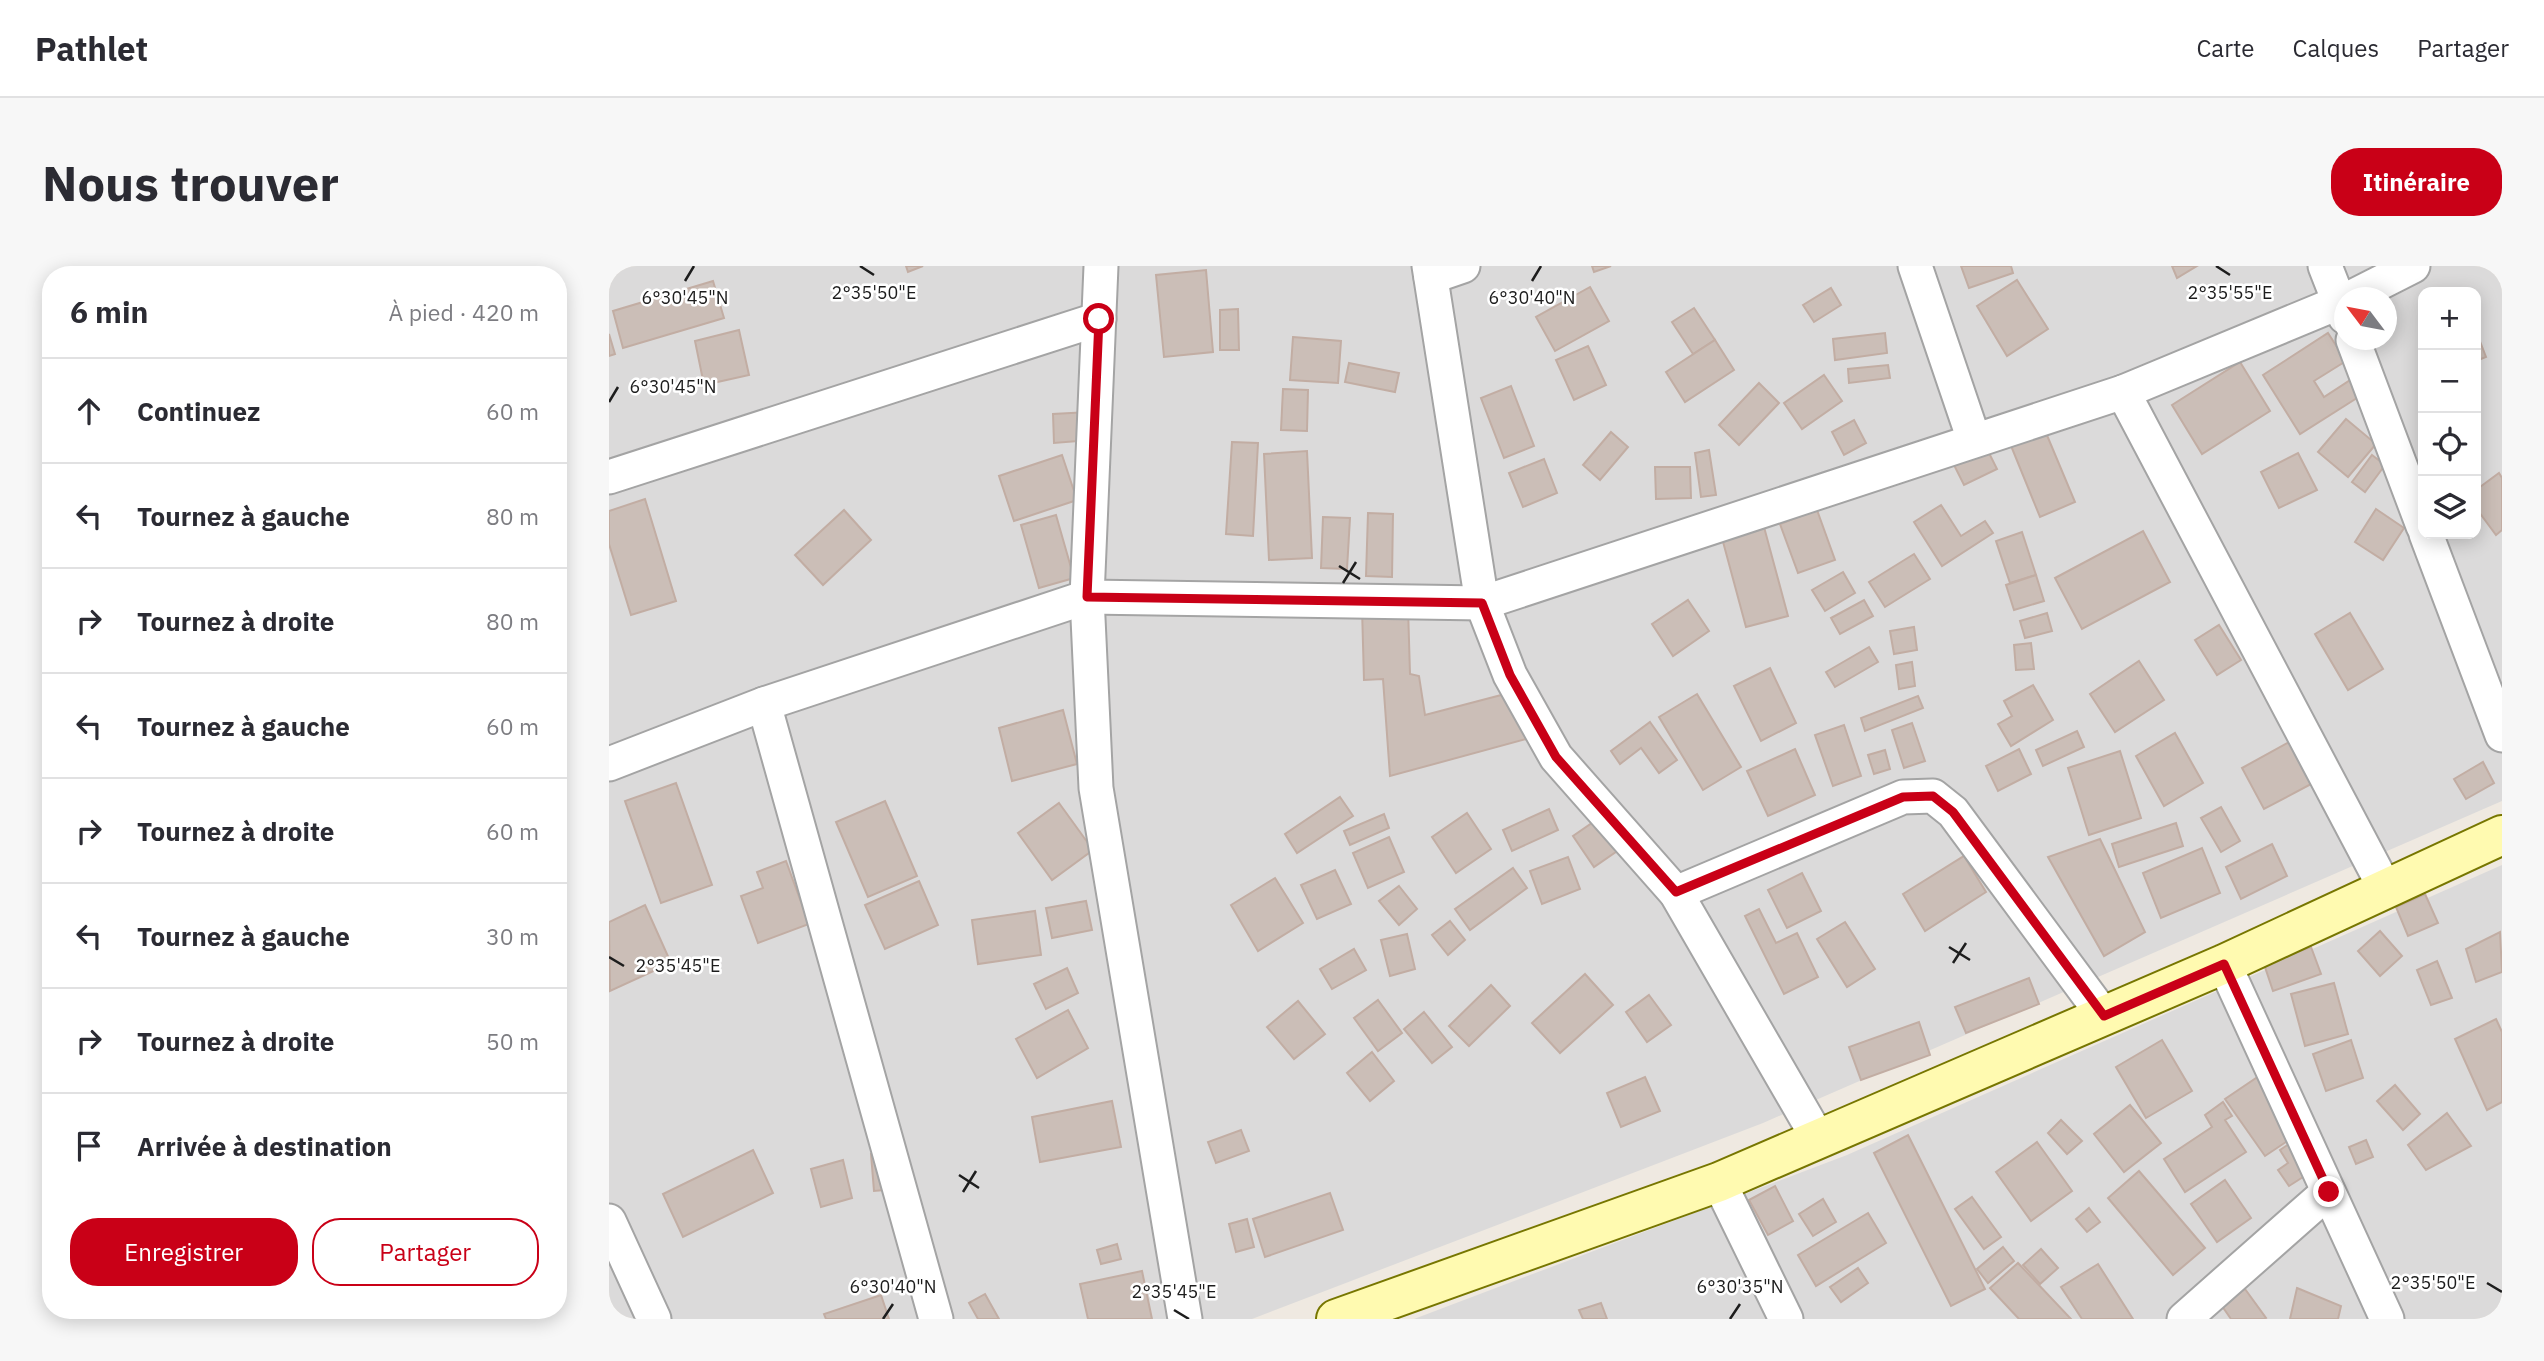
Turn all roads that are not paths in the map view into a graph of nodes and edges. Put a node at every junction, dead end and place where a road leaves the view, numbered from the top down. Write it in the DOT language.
graph roads {
  1 [pos="1101,266"];
  2 [pos="1463,266"];
  3 [pos="1915,266"];
  4 [pos="2325,266"];
  5 [pos="2413,266"];
  6 [pos="1430,272"];
  7 [pos="2336,287"];
  8 [pos="2375,287"];
  9 [pos="2334,308"];
  10 [pos="1099,319"];
  11 [pos="2357,350"];
  12 [pos="2123,392"];
  13 [pos="1974,440"];
  14 [pos="609,477"];
  15 [pos="2418,513"];
  16 [pos="2428,539"];
  17 [pos="1087,597"];
  18 [pos="1482,603"];
  19 [pos="764,704"];
  20 [pos="2502,735"];
  21 [pos="609,764"];
  22 [pos="2502,835"];
  23 [pos="2386,890"];
  24 [pos="1676,892"];
  25 [pos="2224,964"];
  26 [pos="2104,1016"];
  27 [pos="1819,1140"];
  28 [pos="1719,1182"];
  29 [pos="2329,1192"];
  30 [pos="609,1221"];
  31 [pos="617,1257"];
  32 [pos="653,1319"];
  33 [pos="936,1319"];
  34 [pos="1185,1319"];
  35 [pos="1336,1319"];
  36 [pos="1786,1319"];
  37 [pos="2184,1319"];
  38 [pos="2387,1319"];
  1 -- 10 [label="street"];
  2 -- 6 [label="street"];
  3 -- 13 [label="street"];
  4 -- 7 [label="street"];
  5 -- 8 [label="street"];
  6 -- 18 [label="street"];
  9 -- 12 [label="street"];
  10 -- 14 [label="street"];
  10 -- 17 [label="street"];
  11 -- 15 [label="street"];
  12 -- 13 [label="street"];
  12 -- 23 [label="street"];
  13 -- 18 [label="street"];
  16 -- 20 [label="street"];
  17 -- 18 [label="street"];
  17 -- 19 [label="street"];
  17 -- 34 [label="street"];
  18 -- 24 [label="street"];
  19 -- 21 [label="street"];
  19 -- 33 [label="street"];
  22 -- 23 [label="main road"];
  23 -- 25 [label="main road"];
  24 -- 26 [label="street"];
  24 -- 27 [label="street"];
  25 -- 26 [label="main road"];
  25 -- 29 [label="street"];
  26 -- 27 [label="main road"];
  27 -- 28 [label="main road"];
  28 -- 35 [label="main road"];
  28 -- 36 [label="street"];
  29 -- 37 [label="street"];
  29 -- 38 [label="street"];
  30 -- 31 [label="street"];
  31 -- 32 [label="street"];
}
